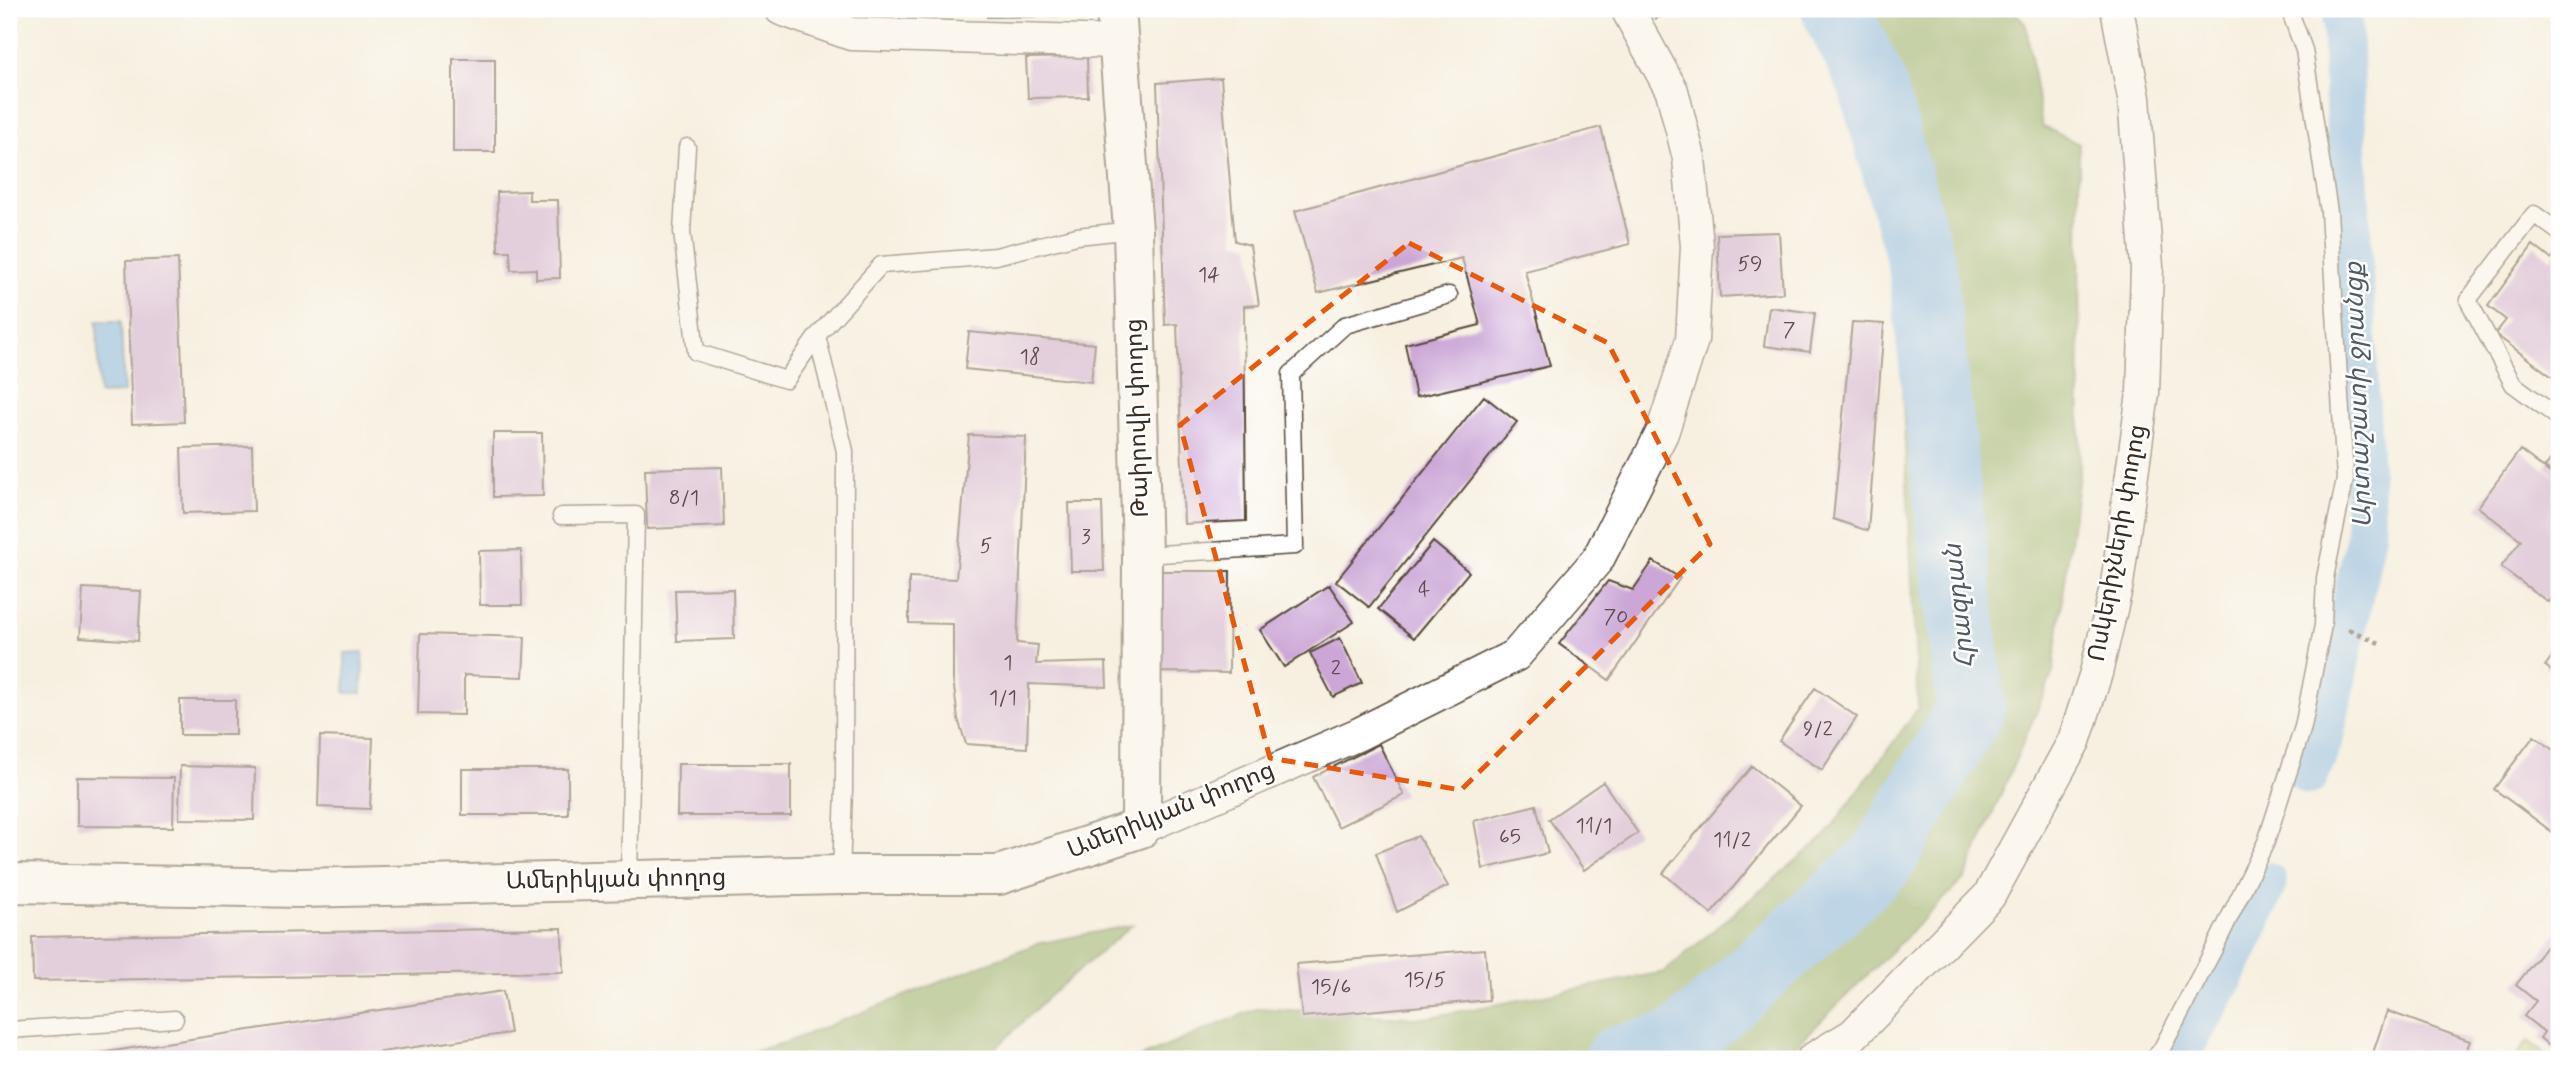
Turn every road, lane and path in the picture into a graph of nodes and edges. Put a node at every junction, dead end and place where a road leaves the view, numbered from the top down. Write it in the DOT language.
graph roads {
  1 [pos="781,9"];
  2 [pos="1627,9"];
  3 [pos="2117,9"];
  4 [pos="2289,9"];
  5 [pos="1116,25"];
  6 [pos="687,147"];
  7 [pos="1133,230"];
  8 [pos="2559,232"];
  9 [pos="1449,295"];
  10 [pos="817,335"];
  11 [pos="2559,418"];
  12 [pos="561,516"];
  13 [pos="1142,555"];
  14 [pos="1140,828"];
  15 [pos="841,875"];
  16 [pos="629,880"];
  17 [pos="9,883"];
  18 [pos="175,1019"];
  19 [pos="9,1030"];
  20 [pos="1813,1059"];
  21 [pos="2153,1059"];
  1 -- 5 [label="street"];
  2 -- 14 [label="street, Ամերիկյան փողոց"];
  3 -- 20 [label="street, Ոսկերիչների փողոց"];
  4 -- 21 [label="lane"];
  5 -- 7 [label="street, Թաիրովի փողոց"];
  6 -- 10 [label="lane"];
  7 -- 10 [label="lane"];
  7 -- 13 [label="street, Թաիրովի փողոց"];
  8 -- 11 [label="lane"];
  9 -- 13 [label="lane"];
  10 -- 15 [label="lane"];
  12 -- 16 [label="lane"];
  13 -- 14 [label="street, Թաիրովի փողոց"];
  14 -- 15 [label="street, Ամերիկյան փողոց"];
  15 -- 16 [label="street, Ամերիկյան փողոց"];
  16 -- 17 [label="street, Ամերիկյան փողոց"];
  18 -- 19 [label="lane"];
}
